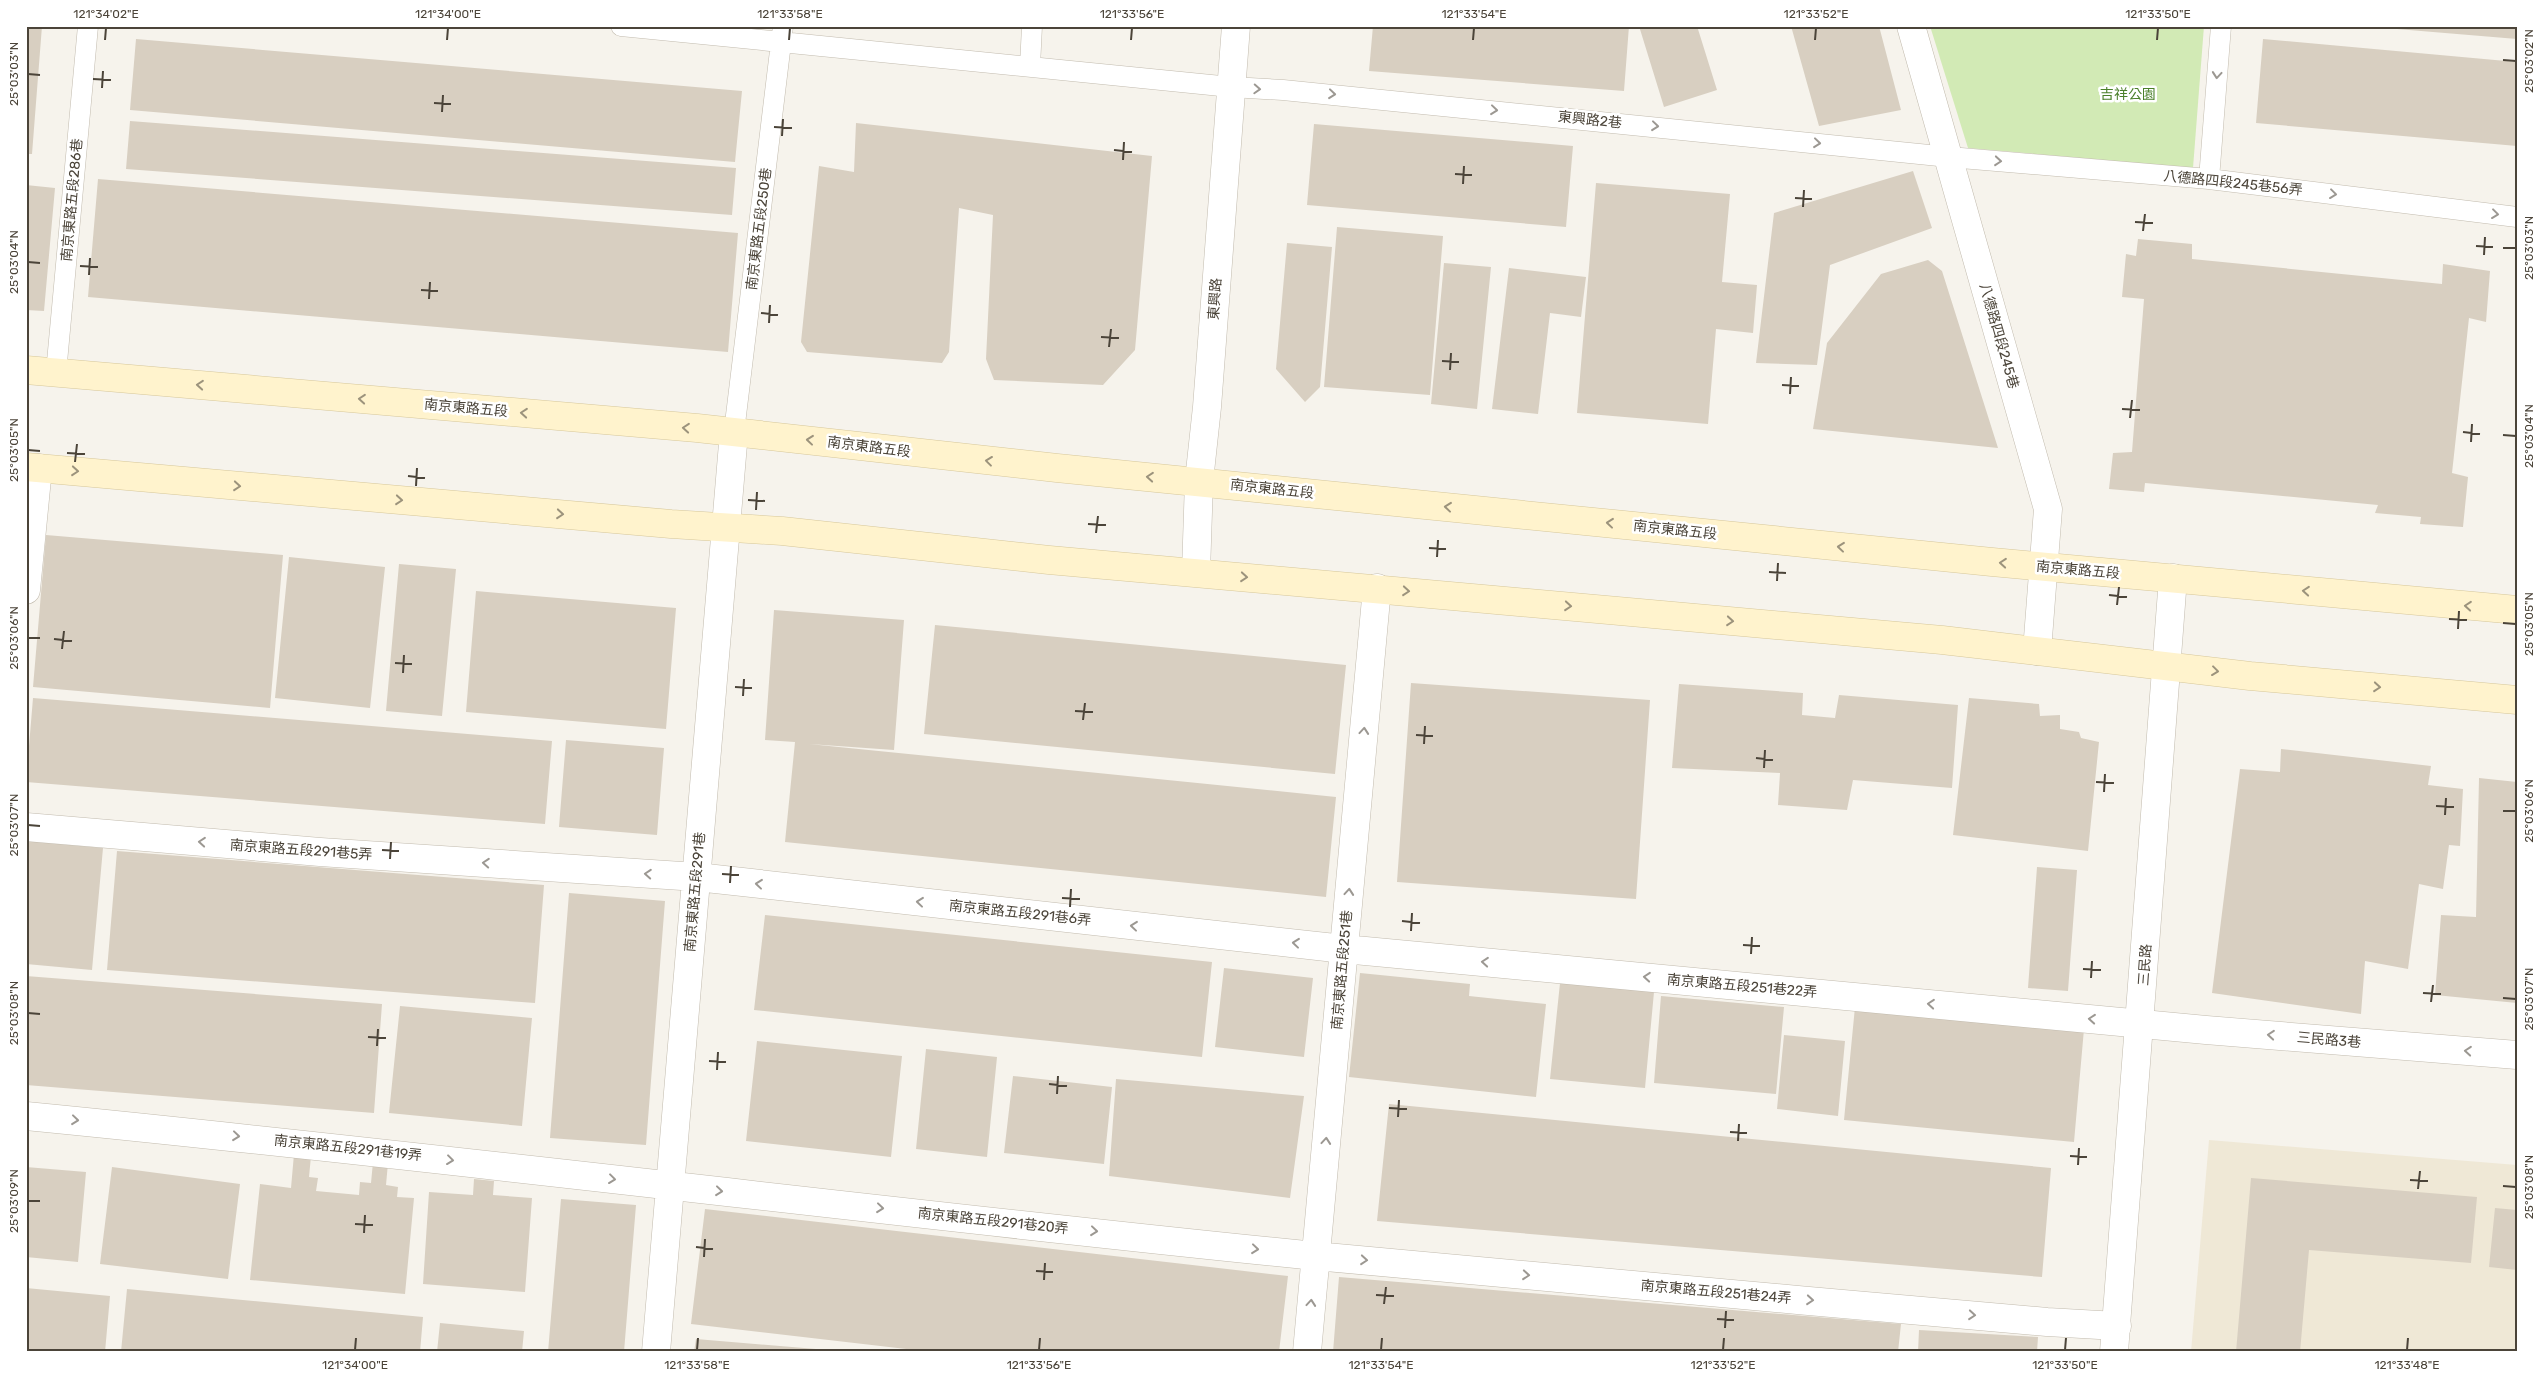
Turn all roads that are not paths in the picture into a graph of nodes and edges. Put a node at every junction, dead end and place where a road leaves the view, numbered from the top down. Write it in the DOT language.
graph roads {
  1 [pos="88,26"];
  2 [pos="621,26"];
  3 [pos="1032,26"];
  4 [pos="1236,26"];
  5 [pos="1911,26"];
  6 [pos="2221,26"];
  7 [pos="782,34"];
  8 [pos="1030,66"];
  9 [pos="1231,87"];
  10 [pos="1949,157"];
  11 [pos="2209,179"];
  12 [pos="2517,217"];
  13 [pos="26,370"];
  14 [pos="56,373"];
  15 [pos="734,432"];
  16 [pos="32,468"];
  17 [pos="1199,481"];
  18 [pos="726,528"];
  19 [pos="2045,567"];
  20 [pos="1196,572"];
  21 [pos="2173,578"];
  22 [pos="1377,588"];
  23 [pos="26,590"];
  24 [pos="2517,610"];
  25 [pos="2037,650"];
  26 [pos="2166,666"];
  27 [pos="2517,700"];
  28 [pos="26,827"];
  29 [pos="697,877"];
  30 [pos="1344,949"];
  31 [pos="2141,1023"];
  32 [pos="2517,1055"];
  33 [pos="26,1116"];
  34 [pos="670,1185"];
  35 [pos="1316,1256"];
  36 [pos="2116,1339"];
  37 [pos="656,1352"];
  38 [pos="1307,1352"];
  1 -- 14 [label="lane, 南京東路五段286巷"];
  2 -- 7 [label="lane, 東興路2巷"];
  3 -- 8 [label="lane"];
  4 -- 9 [label="street, 東興路"];
  5 -- 10 [label="street, 八德路四段245巷"];
  6 -- 11 [label="lane, one-way"];
  7 -- 8 [label="lane, 東興路2巷"];
  7 -- 15 [label="lane, 南京東路五段250巷"];
  8 -- 9 [label="lane, 東興路2巷"];
  9 -- 10 [label="lane, 東興路2巷, one-way"];
  9 -- 17 [label="street, 東興路"];
  10 -- 11 [label="lane, 八德路四段245巷56弄, one-way"];
  10 -- 19 [label="street, 八德路四段245巷"];
  11 -- 12 [label="lane, 八德路四段245巷56弄, one-way"];
  13 -- 14 [label="main road, 南京東路五段"];
  15 -- 14 [label="main road, 南京東路五段, one-way"];
  17 -- 15 [label="main road, 南京東路五段, one-way"];
  15 -- 18 [label="street, 南京東路五段291巷"];
  16 -- 18 [label="main road, one-way"];
  16 -- 23 [label="street"];
  19 -- 17 [label="main road, 南京東路五段, one-way"];
  17 -- 20 [label="street, 東興路"];
  18 -- 20 [label="main road"];
  18 -- 29 [label="street, 南京東路五段291巷"];
  19 -- 21 [label="main road, 南京東路五段"];
  19 -- 25 [label="street, 八德路四段245巷"];
  20 -- 22 [label="main road, one-way"];
  24 -- 21 [label="main road, 南京東路五段, one-way"];
  21 -- 26 [label="street, 三民路"];
  22 -- 25 [label="main road, one-way"];
  30 -- 22 [label="street, 南京東路五段251巷, one-way"];
  25 -- 26 [label="main road"];
  26 -- 27 [label="main road, one-way"];
  26 -- 31 [label="street, 三民路"];
  29 -- 28 [label="street, 南京東路五段291巷5弄, one-way"];
  30 -- 29 [label="street, 南京東路五段291巷6弄, one-way"];
  29 -- 34 [label="street, 南京東路五段291巷"];
  31 -- 30 [label="street, 南京東路五段251巷22弄, one-way"];
  35 -- 30 [label="street, 南京東路五段251巷, one-way"];
  32 -- 31 [label="street, 三民路3巷, one-way"];
  31 -- 36 [label="street, 三民路"];
  33 -- 34 [label="street, 南京東路五段291巷19弄, one-way"];
  34 -- 35 [label="street, 南京東路五段291巷20弄, one-way"];
  34 -- 37 [label="street, 南京東路五段291巷"];
  35 -- 36 [label="street, 南京東路五段251巷24弄, one-way"];
  38 -- 35 [label="street, 南京東路五段251巷, one-way"];
}
